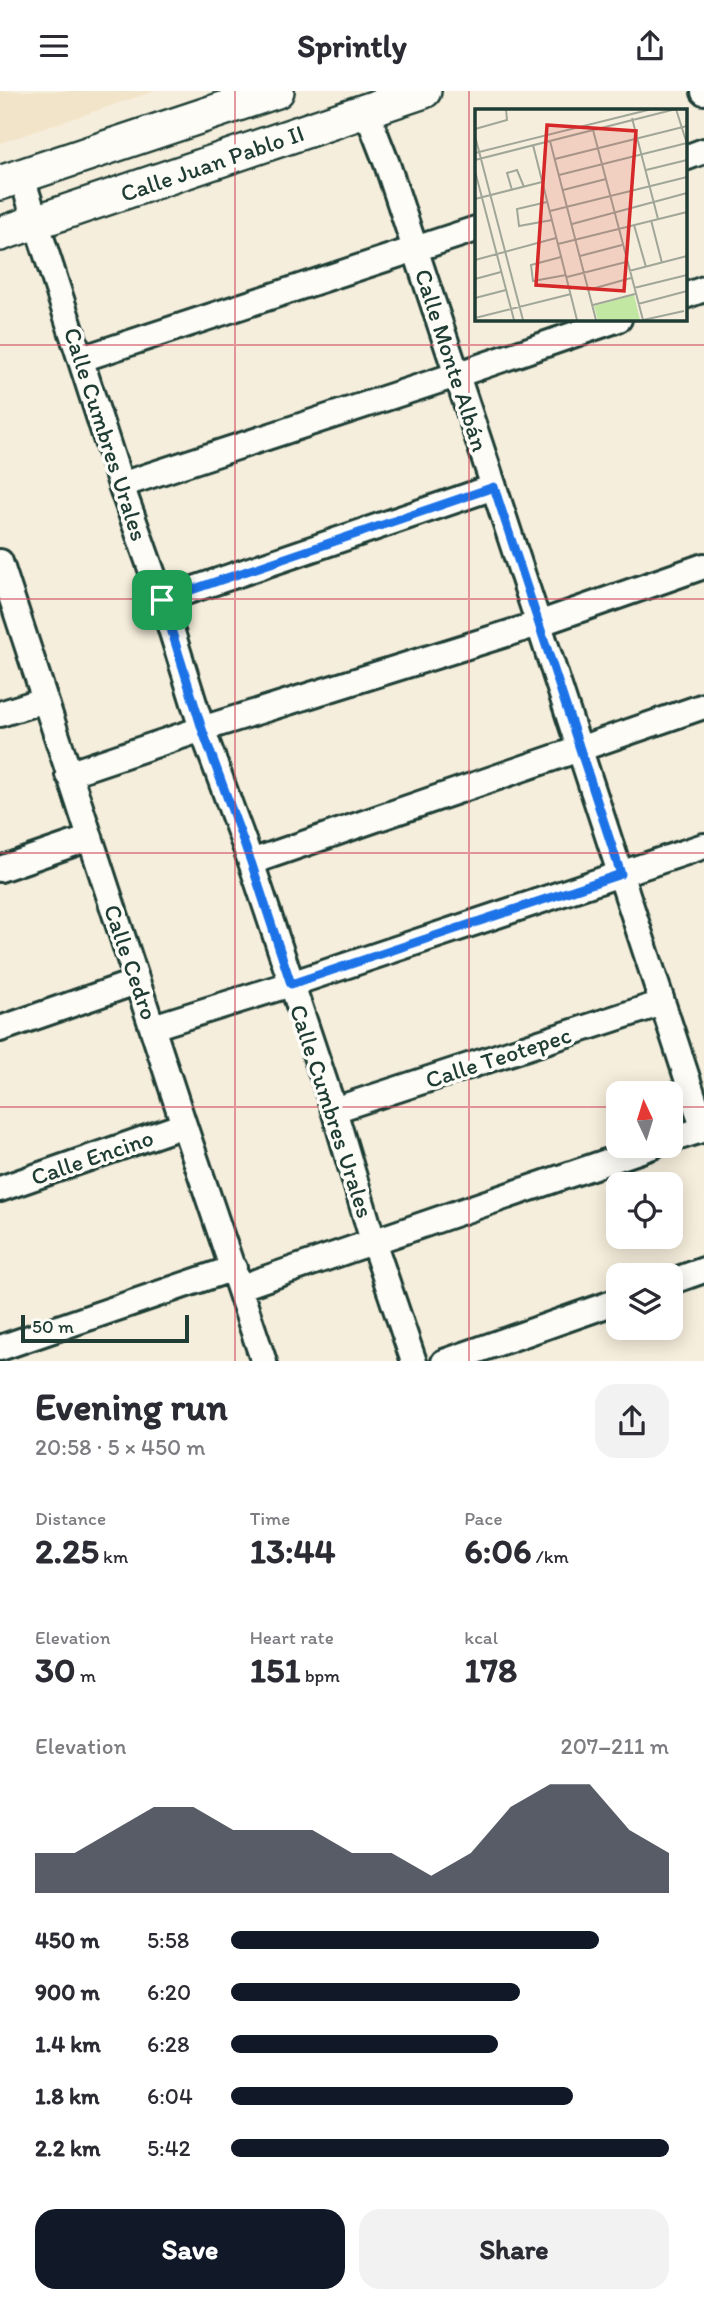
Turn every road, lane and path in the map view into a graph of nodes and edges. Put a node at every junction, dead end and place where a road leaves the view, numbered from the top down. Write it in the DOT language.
graph roads {
  1 [pos="276,91"];
  2 [pos="424,91"];
  3 [pos="366,110"];
  4 [pos="704,151"];
  5 [pos="686,158"];
  6 [pos="11,179"];
  7 [pos="38,223"];
  8 [pos="475,230"];
  9 [pos="0,234"];
  10 [pos="415,250"];
  11 [pos="704,289"];
  12 [pos="686,296"];
  13 [pos="616,320"];
  14 [pos="81,359"];
  15 [pos="456,375"];
  16 [pos="121,485"];
  17 [pos="494,487"];
  18 [pos="0,562"];
  19 [pos="704,566"];
  20 [pos="162,600"];
  21 [pos="538,624"];
  22 [pos="44,700"];
  23 [pos="704,706"];
  24 [pos="0,714"];
  25 [pos="202,729"];
  26 [pos="580,747"];
  27 [pos="68,774"];
  28 [pos="90,838"];
  29 [pos="704,846"];
  30 [pos="251,862"];
  31 [pos="0,869"];
  32 [pos="621,874"];
  33 [pos="136,982"];
  34 [pos="291,984"];
  35 [pos="662,1003"];
  36 [pos="153,1027"];
  37 [pos="0,1029"];
  38 [pos="334,1111"];
  39 [pos="184,1125"];
  40 [pos="704,1130"];
  41 [pos="683,1136"];
  42 [pos="615,1159"];
  43 [pos="0,1189"];
  44 [pos="373,1241"];
  45 [pos="704,1270"];
  46 [pos="683,1277"];
  47 [pos="238,1278"];
  48 [pos="606,1305"];
  49 [pos="0,1348"];
  50 [pos="264,1361"];
  51 [pos="414,1361"];
  52 [pos="444,1361"];
  1 -- 6 [label="main road, Calle Juan Pablo II"];
  2 -- 3 [label="main road, Calle Juan Pablo II"];
  3 -- 7 [label="main road, Calle Juan Pablo II"];
  3 -- 10 [label="street, Calle Monte Albán"];
  4 -- 5 [label="street"];
  6 -- 7 [label="street, Calle Cumbres Urales"];
  7 -- 9 [label="main road, Calle Juan Pablo II"];
  7 -- 14 [label="street, Calle Cumbres Urales"];
  8 -- 10 [label="street"];
  10 -- 14 [label="street"];
  10 -- 15 [label="street, Calle Monte Albán"];
  11 -- 12 [label="street"];
  13 -- 15 [label="street"];
  14 -- 16 [label="street, Calle Cumbres Urales"];
  15 -- 16 [label="street"];
  15 -- 17 [label="street, Calle Monte Albán"];
  16 -- 20 [label="street, Calle Cumbres Urales"];
  17 -- 20 [label="street"];
  17 -- 21 [label="street, Calle Monte Albán"];
  18 -- 22 [label="street, Calle Cedro"];
  19 -- 21 [label="street"];
  20 -- 25 [label="street, Calle Cumbres Urales"];
  21 -- 25 [label="street"];
  21 -- 26 [label="street, Calle Monte Albán"];
  22 -- 24 [label="street"];
  22 -- 27 [label="street, Calle Cedro"];
  23 -- 26 [label="street"];
  25 -- 27 [label="street"];
  25 -- 30 [label="street, Calle Cumbres Urales"];
  26 -- 30 [label="street"];
  26 -- 32 [label="street, Calle Monte Albán"];
  27 -- 28 [label="street, Calle Cedro"];
  28 -- 31 [label="street"];
  28 -- 33 [label="street, Calle Cedro"];
  29 -- 32 [label="street"];
  30 -- 34 [label="street, Calle Cumbres Urales"];
  32 -- 34 [label="street"];
  32 -- 35 [label="street, Calle Monte Albán"];
  33 -- 36 [label="street, Calle Cedro"];
  33 -- 37 [label="street"];
  34 -- 36 [label="street"];
  34 -- 38 [label="street, Calle Cumbres Urales"];
  35 -- 38 [label="street, Calle Teotepec"];
  35 -- 40 [label="street, Calle Monte Albán"];
  36 -- 39 [label="street, Calle Cedro"];
  38 -- 44 [label="street, Calle Cumbres Urales"];
  39 -- 43 [label="street, Calle Encino"];
  39 -- 47 [label="street, Calle Cedro"];
  40 -- 41 [label="street"];
  42 -- 44 [label="street"];
  44 -- 47 [label="street"];
  44 -- 51 [label="street, Calle Cumbres Urales"];
  45 -- 46 [label="street"];
  47 -- 49 [label="street"];
  47 -- 50 [label="street, Calle Cedro"];
  48 -- 52 [label="street"];
}
